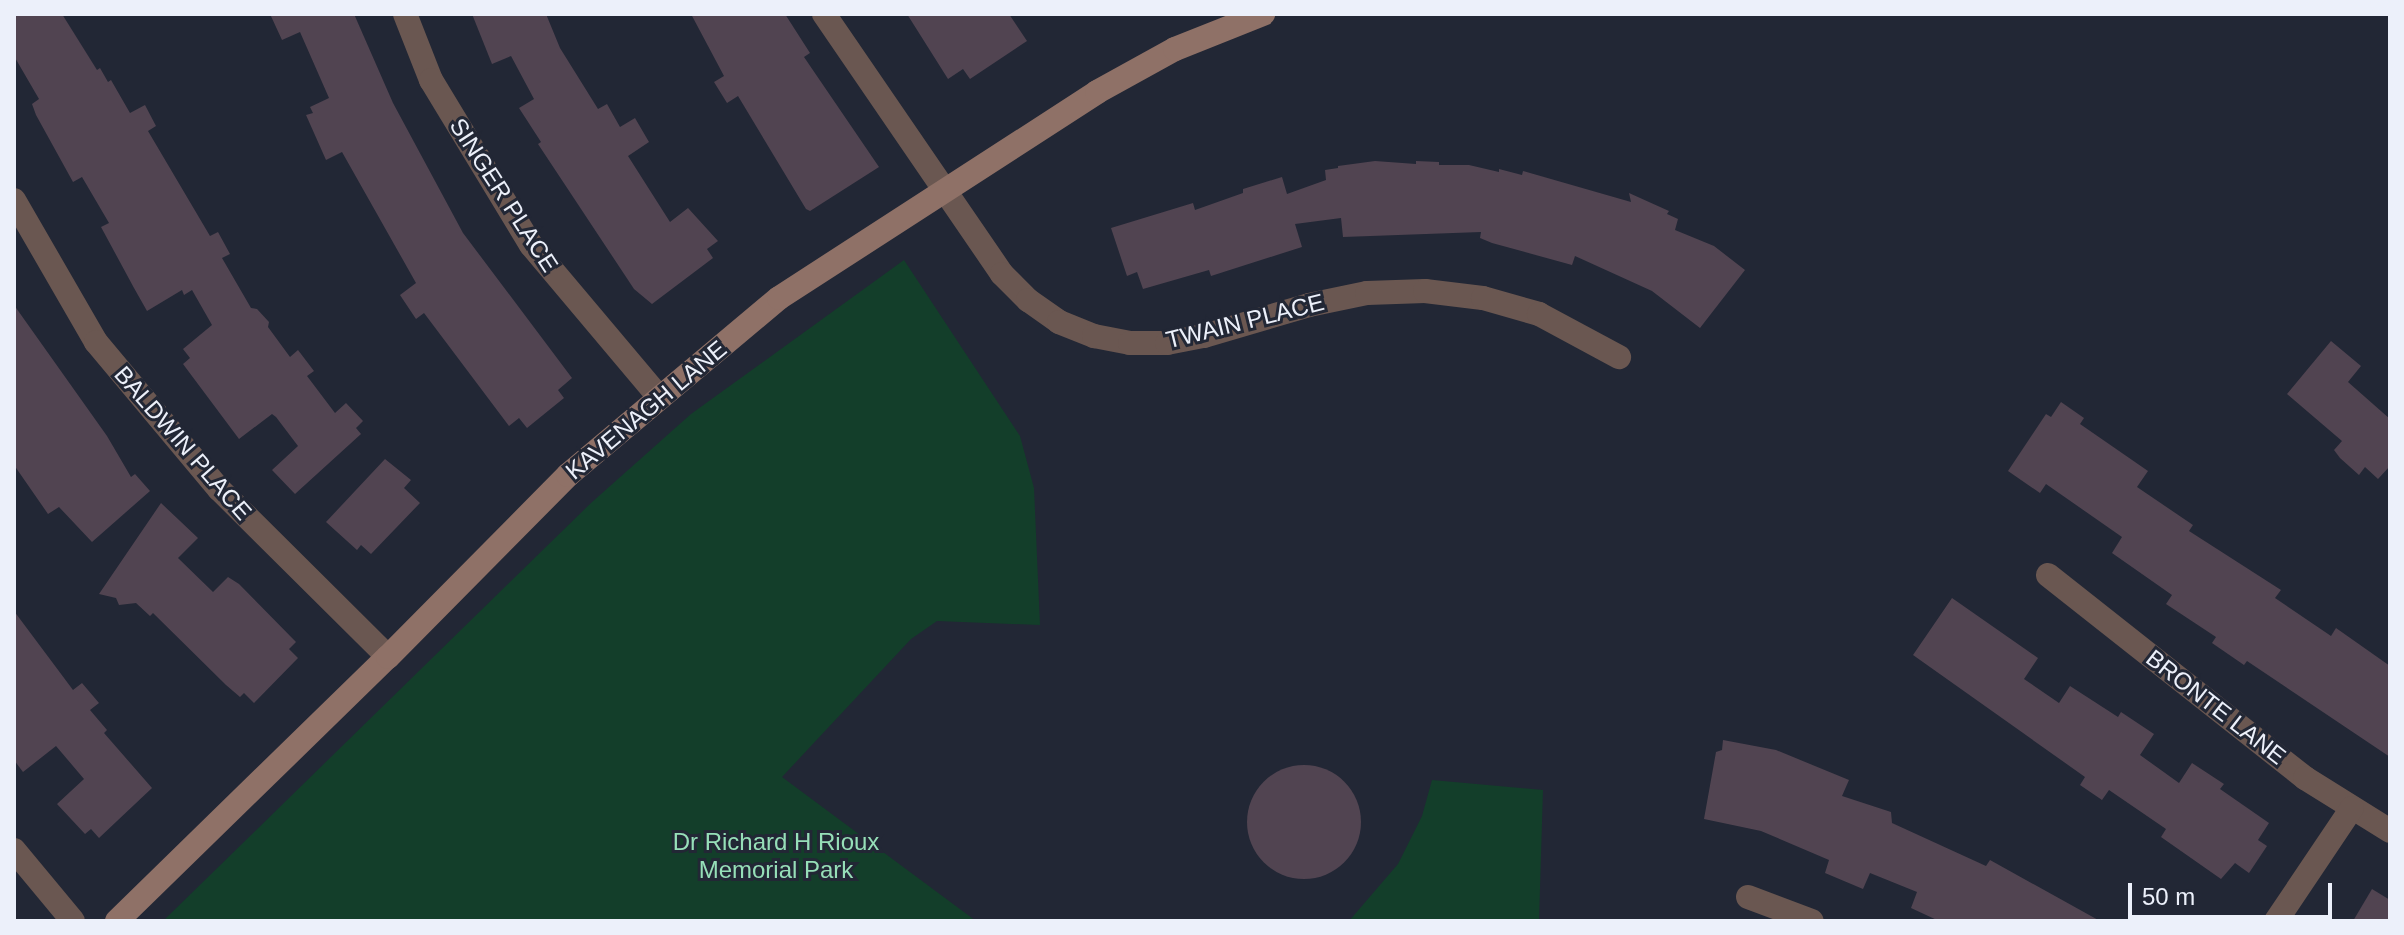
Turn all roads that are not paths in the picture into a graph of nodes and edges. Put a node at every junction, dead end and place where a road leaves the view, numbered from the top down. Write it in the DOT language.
graph roads {
  1 [pos="405,14"];
  2 [pos="824,14"];
  3 [pos="1263,14"];
  4 [pos="948,191"];
  5 [pos="14,200"];
  6 [pos="1619,357"];
  7 [pos="659,397"];
  8 [pos="2048,575"];
  9 [pos="388,657"];
  10 [pos="2352,808"];
  11 [pos="2390,831"];
  12 [pos="14,850"];
  13 [pos="1748,897"];
  14 [pos="73,921"];
  15 [pos="117,921"];
  16 [pos="1812,921"];
  17 [pos="2276,921"];
  1 -- 7 [label="street, SINGER PLACE"];
  2 -- 4 [label="street, TWAIN PLACE"];
  3 -- 4 [label="main road, KAVENAGH LANE"];
  4 -- 6 [label="street, TWAIN PLACE"];
  4 -- 7 [label="main road, KAVENAGH LANE"];
  5 -- 9 [label="street, BALDWIN PLACE"];
  7 -- 9 [label="main road, KAVENAGH LANE"];
  8 -- 10 [label="street, BRONTE LANE"];
  9 -- 15 [label="main road, KAVENAGH LANE"];
  10 -- 11 [label="street, BRONTE LANE"];
  10 -- 17 [label="street"];
  12 -- 14 [label="street"];
  13 -- 16 [label="street"];
}
